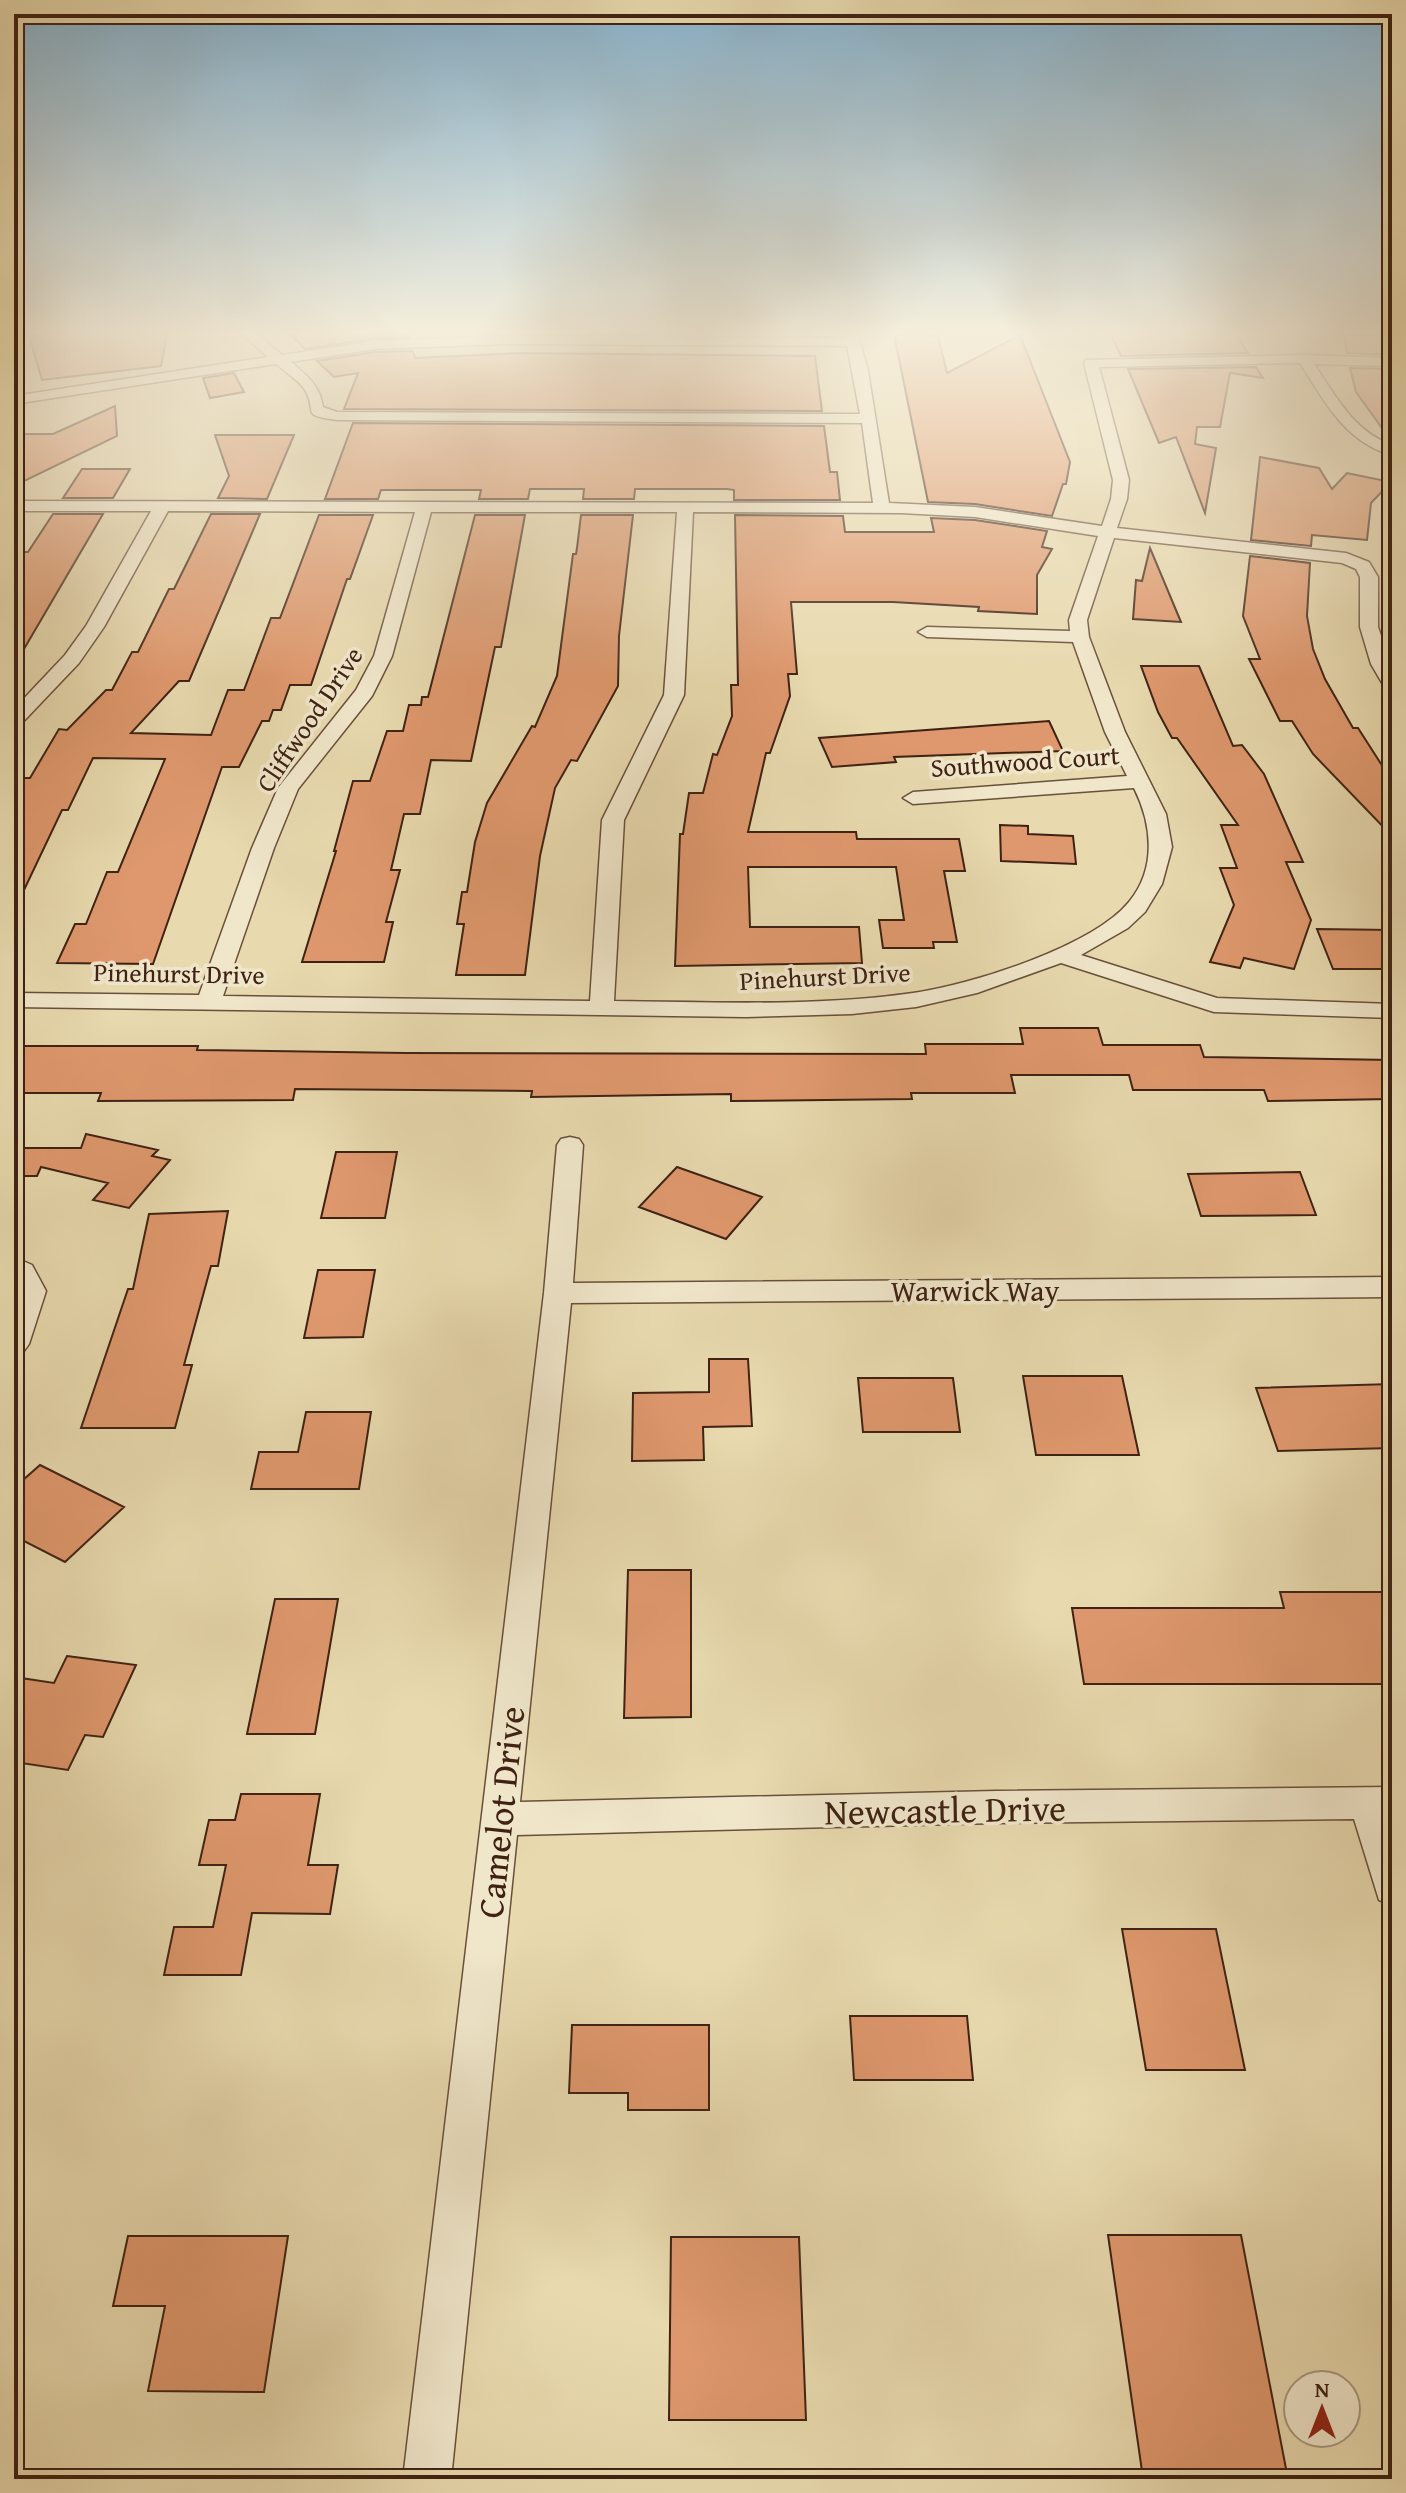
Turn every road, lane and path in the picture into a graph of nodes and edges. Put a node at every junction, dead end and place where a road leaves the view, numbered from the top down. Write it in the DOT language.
graph roads {
  1 [pos="872,445"];
  2 [pos="1112,445"];
  3 [pos="14,506"];
  4 [pos="162,507"];
  5 [pos="882,508"];
  6 [pos="424,509"];
  7 [pos="685,509"];
  8 [pos="1107,532"];
  9 [pos="927,632"];
  10 [pos="1080,637"];
  11 [pos="1386,664"];
  12 [pos="1392,684"];
  13 [pos="14,720"];
  14 [pos="1141,781"];
  15 [pos="913,798"];
  16 [pos="1062,956"];
  17 [pos="14,1000"];
  18 [pos="209,1000"];
  19 [pos="602,1008"];
  20 [pos="1392,1011"];
  21 [pos="570,1145"];
  22 [pos="14,1266"];
  23 [pos="1392,1287"];
  24 [pos="558,1293"];
  25 [pos="14,1344"];
  26 [pos="1380,1804"];
  27 [pos="499,1819"];
  28 [pos="1392,1888"];
  29 [pos="427,2479"];
  1 -- 5 [label="street"];
  2 -- 8 [label="street, Pinehurst Drive"];
  3 -- 4 [label="street"];
  4 -- 6 [label="street"];
  4 -- 13 [label="street"];
  5 -- 7 [label="street"];
  5 -- 8 [label="street"];
  6 -- 7 [label="street"];
  6 -- 18 [label="street, Cliffwood Drive"];
  7 -- 19 [label="street"];
  8 -- 10 [label="street, Pinehurst Drive"];
  8 -- 11 [label="street"];
  9 -- 10 [label="street"];
  10 -- 14 [label="street, Pinehurst Drive"];
  11 -- 12 [label="street"];
  14 -- 15 [label="street, Southwood Court"];
  14 -- 16 [label="street, Pinehurst Drive"];
  16 -- 19 [label="street, Pinehurst Drive"];
  16 -- 20 [label="street"];
  17 -- 18 [label="street, Pinehurst Drive"];
  18 -- 19 [label="street, Pinehurst Drive"];
  21 -- 24 [label="street, Camelot Drive"];
  22 -- 25 [label="street"];
  23 -- 24 [label="street, Warwick Way"];
  24 -- 27 [label="street, Camelot Drive"];
  26 -- 27 [label="street, Newcastle Drive"];
  26 -- 28 [label="street"];
  27 -- 29 [label="street, Camelot Drive"];
}
